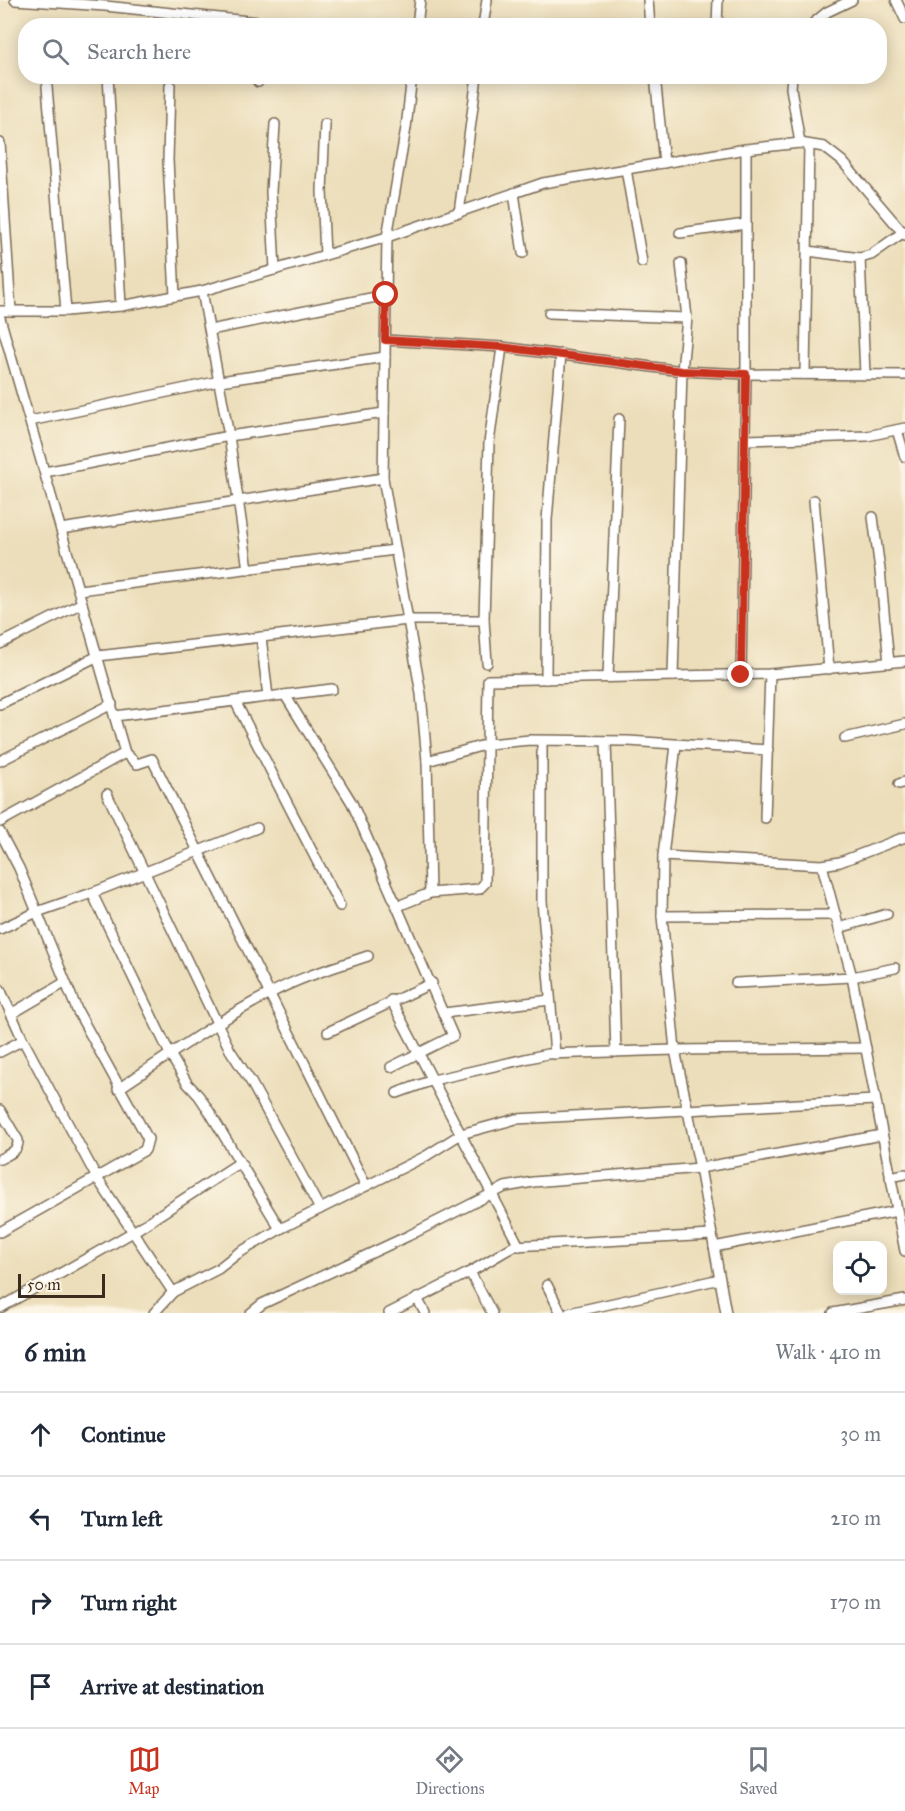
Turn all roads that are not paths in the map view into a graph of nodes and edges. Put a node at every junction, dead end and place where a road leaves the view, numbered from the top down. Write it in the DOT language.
graph roads {
  1 [pos="15,0"];
  2 [pos="146,0"];
  3 [pos="420,0"];
  4 [pos="487,0"];
  5 [pos="648,0"];
  6 [pos="718,0"];
  7 [pos="852,0"];
  8 [pos="896,0"];
  9 [pos="56,2"];
  10 [pos="145,10"];
  11 [pos="214,18"];
  12 [pos="418,18"];
  13 [pos="484,18"];
  14 [pos="649,18"];
  15 [pos="717,18"];
  16 [pos="820,18"];
  17 [pos="905,19"];
  18 [pos="108,84"];
  19 [pos="411,84"];
  20 [pos="476,84"];
  21 [pos="656,84"];
  22 [pos="791,84"];
  23 [pos="170,85"];
  24 [pos="47,87"];
  25 [pos="275,124"];
  26 [pos="325,124"];
  27 [pos="0,143"];
  28 [pos="804,144"];
  29 [pos="746,149"];
  30 [pos="664,163"];
  31 [pos="626,169"];
  32 [pos="514,193"];
  33 [pos="459,213"];
  34 [pos="746,224"];
  35 [pos="680,233"];
  36 [pos="904,233"];
  37 [pos="387,237"];
  38 [pos="808,251"];
  39 [pos="523,253"];
  40 [pos="325,255"];
  41 [pos="860,258"];
  42 [pos="642,262"];
  43 [pos="681,263"];
  44 [pos="275,270"];
  45 [pos="202,291"];
  46 [pos="386,295"];
  47 [pos="175,296"];
  48 [pos="121,306"];
  49 [pos="66,310"];
  50 [pos="0,311"];
  51 [pos="11,311"];
  52 [pos="549,313"];
  53 [pos="0,318"];
  54 [pos="687,318"];
  55 [pos="210,330"];
  56 [pos="385,340"];
  57 [pos="502,347"];
  58 [pos="561,354"];
  59 [pos="385,357"];
  60 [pos="682,371"];
  61 [pos="746,374"];
  62 [pos="805,374"];
  63 [pos="865,375"];
  64 [pos="905,375"];
  65 [pos="219,381"];
  66 [pos="384,413"];
  67 [pos="619,419"];
  68 [pos="30,421"];
  69 [pos="901,429"];
  70 [pos="229,436"];
  71 [pos="746,440"];
  72 [pos="905,457"];
  73 [pos="45,472"];
  74 [pos="383,478"];
  75 [pos="814,500"];
  76 [pos="238,501"];
  77 [pos="873,517"];
  78 [pos="61,529"];
  79 [pos="395,550"];
  80 [pos="248,569"];
  81 [pos="79,590"];
  82 [pos="82,603"];
  83 [pos="484,620"];
  84 [pos="408,621"];
  85 [pos="261,637"];
  86 [pos="0,644"];
  87 [pos="98,656"];
  88 [pos="905,661"];
  89 [pos="487,663"];
  90 [pos="889,663"];
  91 [pos="830,669"];
  92 [pos="770,674"];
  93 [pos="741,675"];
  94 [pos="673,676"];
  95 [pos="608,677"];
  96 [pos="546,679"];
  97 [pos="332,689"];
  98 [pos="285,695"];
  99 [pos="268,697"];
  100 [pos="235,701"];
  101 [pos="112,704"];
  102 [pos="0,705"];
  103 [pos="115,716"];
  104 [pos="905,724"];
  105 [pos="845,738"];
  106 [pos="542,741"];
  107 [pos="606,741"];
  108 [pos="488,744"];
  109 [pos="676,745"];
  110 [pos="768,750"];
  111 [pos="125,753"];
  112 [pos="0,761"];
  113 [pos="427,761"];
  114 [pos="107,794"];
  115 [pos="765,818"];
  116 [pos="0,822"];
  117 [pos="257,828"];
  118 [pos="0,832"];
  119 [pos="905,837"];
  120 [pos="199,849"];
  121 [pos="663,856"];
  122 [pos="822,865"];
  123 [pos="145,872"];
  124 [pos="92,893"];
  125 [pos="430,893"];
  126 [pos="340,906"];
  127 [pos="398,906"];
  128 [pos="37,912"];
  129 [pos="887,914"];
  130 [pos="836,915"];
  131 [pos="662,916"];
  132 [pos="839,928"];
  133 [pos="0,929"];
  134 [pos="368,956"];
  135 [pos="895,968"];
  136 [pos="852,977"];
  137 [pos="64,983"];
  138 [pos="432,983"];
  139 [pos="736,983"];
  140 [pos="0,989"];
  141 [pos="270,993"];
  142 [pos="391,1000"];
  143 [pos="550,1000"];
  144 [pos="444,1012"];
  145 [pos="11,1014"];
  146 [pos="218,1024"];
  147 [pos="328,1032"];
  148 [pos="23,1040"];
  149 [pos="866,1048"];
  150 [pos="675,1050"];
  151 [pos="0,1052"];
  152 [pos="616,1052"];
  153 [pos="419,1053"];
  154 [pos="170,1054"];
  155 [pos="555,1054"];
  156 [pos="391,1067"];
  157 [pos="433,1080"];
  158 [pos="118,1089"];
  159 [pos="397,1093"];
  160 [pos="875,1100"];
  161 [pos="0,1110"];
  162 [pos="689,1110"];
  163 [pos="461,1134"];
  164 [pos="882,1135"];
  165 [pos="0,1158"];
  166 [pos="239,1163"];
  167 [pos="700,1168"];
  168 [pos="905,1174"];
  169 [pos="890,1177"];
  170 [pos="97,1178"];
  171 [pos="366,1186"];
  172 [pos="491,1193"];
  173 [pos="320,1209"];
  174 [pos="897,1211"];
  175 [pos="280,1229"];
  176 [pos="0,1232"];
  177 [pos="133,1232"];
  178 [pos="712,1235"];
  179 [pos="903,1238"];
  180 [pos="519,1246"];
  181 [pos="714,1247"];
  182 [pos="905,1251"];
  183 [pos="470,1272"];
  184 [pos="720,1279"];
  185 [pos="547,1285"];
  186 [pos="173,1293"];
  187 [pos="417,1298"];
  188 [pos="905,1300"];
  189 [pos="0,1308"];
  190 [pos="154,1313"];
  191 [pos="251,1313"];
  192 [pos="389,1313"];
  193 [pos="425,1313"];
  194 [pos="492,1313"];
  195 [pos="561,1313"];
  196 [pos="569,1313"];
  197 [pos="726,1313"];
  198 [pos="833,1313"];
  1 -- 9 [label="street"];
  2 -- 10 [label="street"];
  3 -- 12 [label="street"];
  4 -- 13 [label="street"];
  5 -- 14 [label="street"];
  6 -- 15 [label="street"];
  7 -- 16 [label="street"];
  8 -- 17 [label="street"];
  9 -- 10 [label="street"];
  10 -- 11 [label="street"];
  18 -- 48 [label="street"];
  19 -- 37 [label="street"];
  20 -- 33 [label="street"];
  21 -- 30 [label="street"];
  22 -- 28 [label="street"];
  23 -- 47 [label="street"];
  24 -- 49 [label="street"];
  25 -- 44 [label="street"];
  26 -- 40 [label="street"];
  27 -- 51 [label="street"];
  28 -- 29 [label="street"];
  28 -- 36 [label="street"];
  28 -- 38 [label="street"];
  29 -- 30 [label="street"];
  29 -- 34 [label="street"];
  30 -- 31 [label="street"];
  31 -- 32 [label="street"];
  31 -- 42 [label="street"];
  32 -- 33 [label="street"];
  32 -- 39 [label="street"];
  33 -- 37 [label="street"];
  34 -- 35 [label="street"];
  34 -- 61 [label="street"];
  36 -- 41 [label="street"];
  37 -- 40 [label="street"];
  37 -- 46 [label="street"];
  38 -- 41 [label="street"];
  38 -- 62 [label="street"];
  40 -- 44 [label="street"];
  41 -- 63 [label="street"];
  43 -- 54 [label="street"];
  44 -- 45 [label="street"];
  45 -- 47 [label="street"];
  45 -- 55 [label="street"];
  46 -- 55 [label="street"];
  46 -- 56 [label="street"];
  47 -- 48 [label="street"];
  48 -- 49 [label="street"];
  49 -- 51 [label="street"];
  50 -- 51 [label="street"];
  52 -- 54 [label="street"];
  53 -- 68 [label="street"];
  54 -- 60 [label="street"];
  55 -- 65 [label="street"];
  56 -- 57 [label="street"];
  56 -- 59 [label="street"];
  57 -- 58 [label="street"];
  57 -- 83 [label="street"];
  58 -- 60 [label="street"];
  58 -- 96 [label="street"];
  59 -- 65 [label="street"];
  59 -- 66 [label="street"];
  60 -- 61 [label="street"];
  60 -- 94 [label="street"];
  61 -- 62 [label="street"];
  61 -- 71 [label="street"];
  62 -- 63 [label="street"];
  63 -- 64 [label="street"];
  65 -- 68 [label="street"];
  65 -- 70 [label="street"];
  66 -- 70 [label="street"];
  66 -- 74 [label="street"];
  67 -- 95 [label="street"];
  68 -- 73 [label="street"];
  69 -- 71 [label="street"];
  69 -- 72 [label="street"];
  70 -- 73 [label="street"];
  70 -- 76 [label="street"];
  71 -- 93 [label="street"];
  73 -- 78 [label="street"];
  74 -- 76 [label="street"];
  74 -- 79 [label="street"];
  75 -- 91 [label="street"];
  76 -- 78 [label="street"];
  76 -- 80 [label="street"];
  77 -- 90 [label="street"];
  78 -- 81 [label="street"];
  79 -- 80 [label="street"];
  79 -- 84 [label="street"];
  80 -- 81 [label="street"];
  81 -- 82 [label="street"];
  82 -- 86 [label="street"];
  82 -- 87 [label="street"];
  83 -- 84 [label="street"];
  83 -- 89 [label="street"];
  84 -- 85 [label="street"];
  84 -- 113 [label="street"];
  85 -- 87 [label="street"];
  85 -- 99 [label="street"];
  87 -- 101 [label="street"];
  87 -- 102 [label="street"];
  88 -- 90 [label="street"];
  90 -- 91 [label="street"];
  91 -- 92 [label="street"];
  92 -- 93 [label="street"];
  92 -- 110 [label="street"];
  93 -- 94 [label="street"];
  94 -- 95 [label="street"];
  95 -- 96 [label="street"];
  96 -- 108 [label="street"];
  97 -- 98 [label="street"];
  98 -- 99 [label="street"];
  98 -- 127 [label="street"];
  99 -- 100 [label="street"];
  100 -- 103 [label="street"];
  100 -- 126 [label="street"];
  101 -- 103 [label="street"];
  101 -- 112 [label="street"];
  103 -- 111 [label="street"];
  104 -- 105 [label="street"];
  106 -- 107 [label="street"];
  106 -- 108 [label="street"];
  106 -- 143 [label="street"];
  107 -- 109 [label="street"];
  107 -- 152 [label="street"];
  108 -- 113 [label="street"];
  108 -- 125 [label="street"];
  109 -- 110 [label="street"];
  109 -- 121 [label="street"];
  110 -- 115 [label="street"];
  111 -- 116 [label="street"];
  111 -- 120 [label="street"];
  113 -- 125 [label="street"];
  114 -- 123 [label="street"];
  117 -- 120 [label="street"];
  118 -- 128 [label="street"];
  119 -- 122 [label="street"];
  120 -- 123 [label="street"];
  120 -- 141 [label="street"];
  121 -- 122 [label="street"];
  121 -- 131 [label="street"];
  122 -- 130 [label="street"];
  123 -- 124 [label="street"];
  123 -- 146 [label="street"];
  124 -- 128 [label="street"];
  124 -- 154 [label="street"];
  125 -- 127 [label="street"];
  127 -- 138 [label="street"];
  128 -- 133 [label="street"];
  128 -- 137 [label="street"];
  129 -- 132 [label="street"];
  130 -- 131 [label="street"];
  130 -- 132 [label="street"];
  131 -- 150 [label="street"];
  132 -- 136 [label="street"];
  134 -- 141 [label="street"];
  135 -- 136 [label="street"];
  136 -- 139 [label="street"];
  136 -- 149 [label="street"];
  137 -- 145 [label="street"];
  137 -- 158 [label="street"];
  138 -- 142 [label="street"];
  138 -- 144 [label="street"];
  140 -- 145 [label="street"];
  141 -- 146 [label="street"];
  141 -- 171 [label="street"];
  142 -- 147 [label="street"];
  142 -- 153 [label="street"];
  143 -- 144 [label="street"];
  143 -- 155 [label="street"];
  144 -- 153 [label="street"];
  145 -- 148 [label="street"];
  146 -- 154 [label="street"];
  146 -- 173 [label="street"];
  148 -- 151 [label="street"];
  148 -- 170 [label="street"];
  149 -- 150 [label="street"];
  149 -- 160 [label="street"];
  150 -- 152 [label="street"];
  150 -- 162 [label="street"];
  152 -- 155 [label="street"];
  153 -- 156 [label="street"];
  153 -- 157 [label="street"];
  154 -- 158 [label="street"];
  154 -- 166 [label="street"];
  155 -- 157 [label="street"];
  157 -- 159 [label="street"];
  157 -- 163 [label="street"];
  158 -- 170 [label="street"];
  160 -- 162 [label="street"];
  160 -- 164 [label="street"];
  161 -- 165 [label="street"];
  162 -- 163 [label="street"];
  162 -- 167 [label="street"];
  163 -- 171 [label="street"];
  163 -- 172 [label="street"];
  164 -- 167 [label="street"];
  164 -- 169 [label="street"];
  166 -- 175 [label="street"];
  166 -- 177 [label="street"];
  167 -- 172 [label="street"];
  167 -- 178 [label="street"];
  168 -- 169 [label="street"];
  169 -- 174 [label="street"];
  170 -- 176 [label="street"];
  170 -- 177 [label="street"];
  171 -- 173 [label="street"];
  172 -- 180 [label="street"];
  172 -- 191 [label="street"];
  173 -- 175 [label="street"];
  174 -- 179 [label="street"];
  174 -- 181 [label="street"];
  175 -- 186 [label="street"];
  177 -- 186 [label="street"];
  177 -- 189 [label="street"];
  178 -- 180 [label="street"];
  178 -- 181 [label="street"];
  179 -- 182 [label="street"];
  180 -- 183 [label="street"];
  181 -- 184 [label="street"];
  183 -- 187 [label="street"];
  183 -- 194 [label="street"];
  184 -- 196 [label="street"];
  184 -- 197 [label="street"];
  185 -- 195 [label="street"];
  186 -- 190 [label="street"];
  187 -- 192 [label="street"];
  187 -- 193 [label="street"];
  188 -- 198 [label="street"];
}
